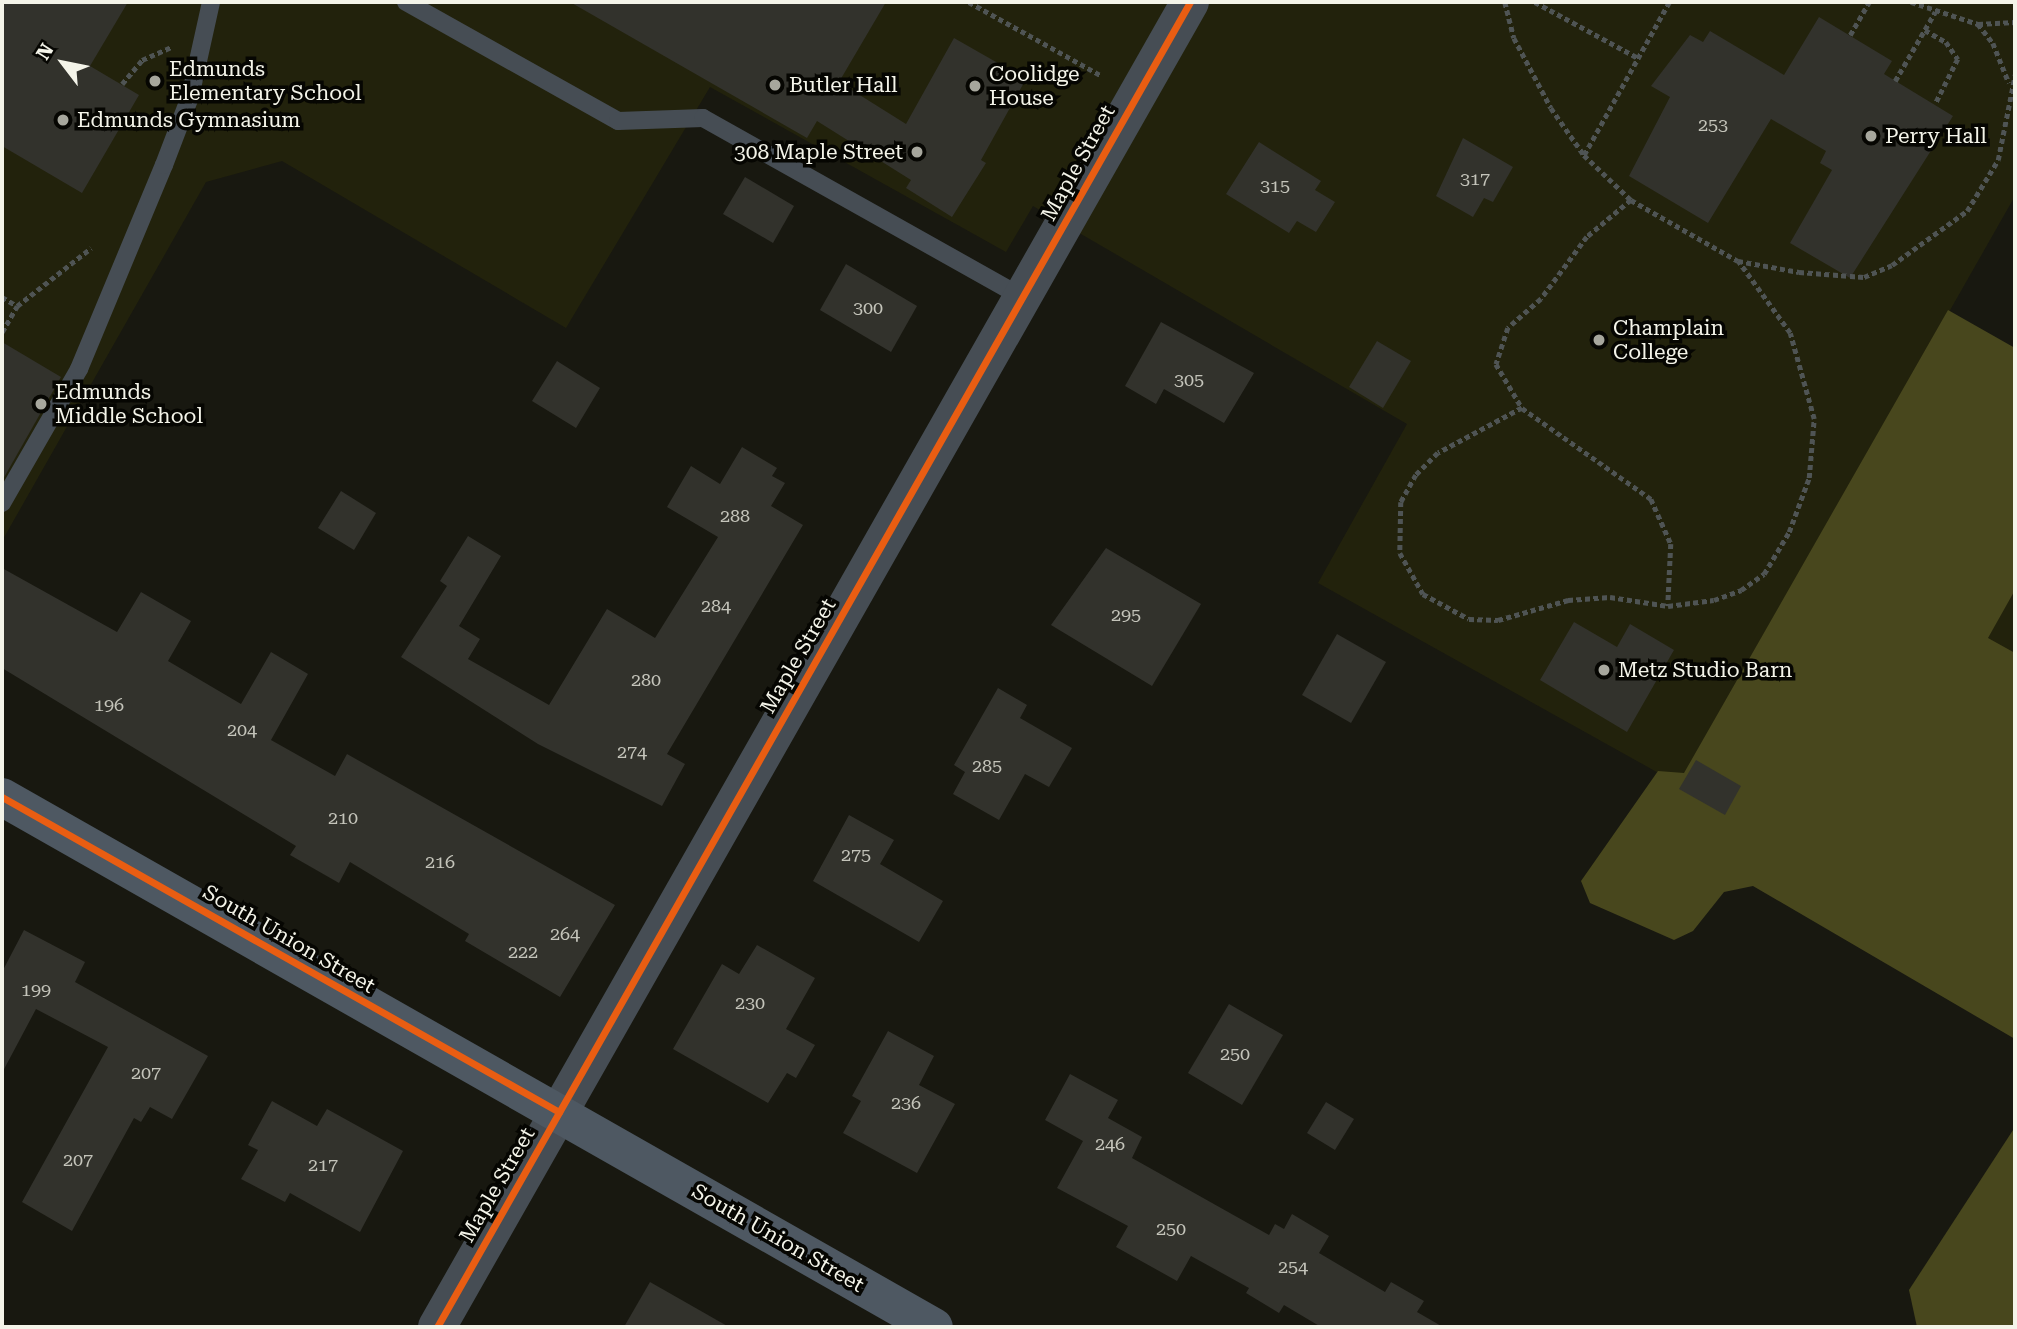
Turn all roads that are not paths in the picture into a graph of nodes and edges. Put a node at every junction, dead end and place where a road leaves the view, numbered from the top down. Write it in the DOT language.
graph roads {
  1 [pos="211,2"];
  2 [pos="406,2"];
  3 [pos="1190,2"];
  4 [pos="1022,297"];
  5 [pos="2,503"];
  6 [pos="2,797"];
  7 [pos="559,1112"];
  8 [pos="437,1327"];
  9 [pos="934,1327"];
  1 -- 5 [label="lane"];
  2 -- 4 [label="lane"];
  3 -- 4 [label="street, Maple Street"];
  4 -- 7 [label="street, Maple Street"];
  6 -- 7 [label="main road, South Union Street"];
  7 -- 8 [label="street, Maple Street"];
  7 -- 9 [label="main road, South Union Street"];
}
